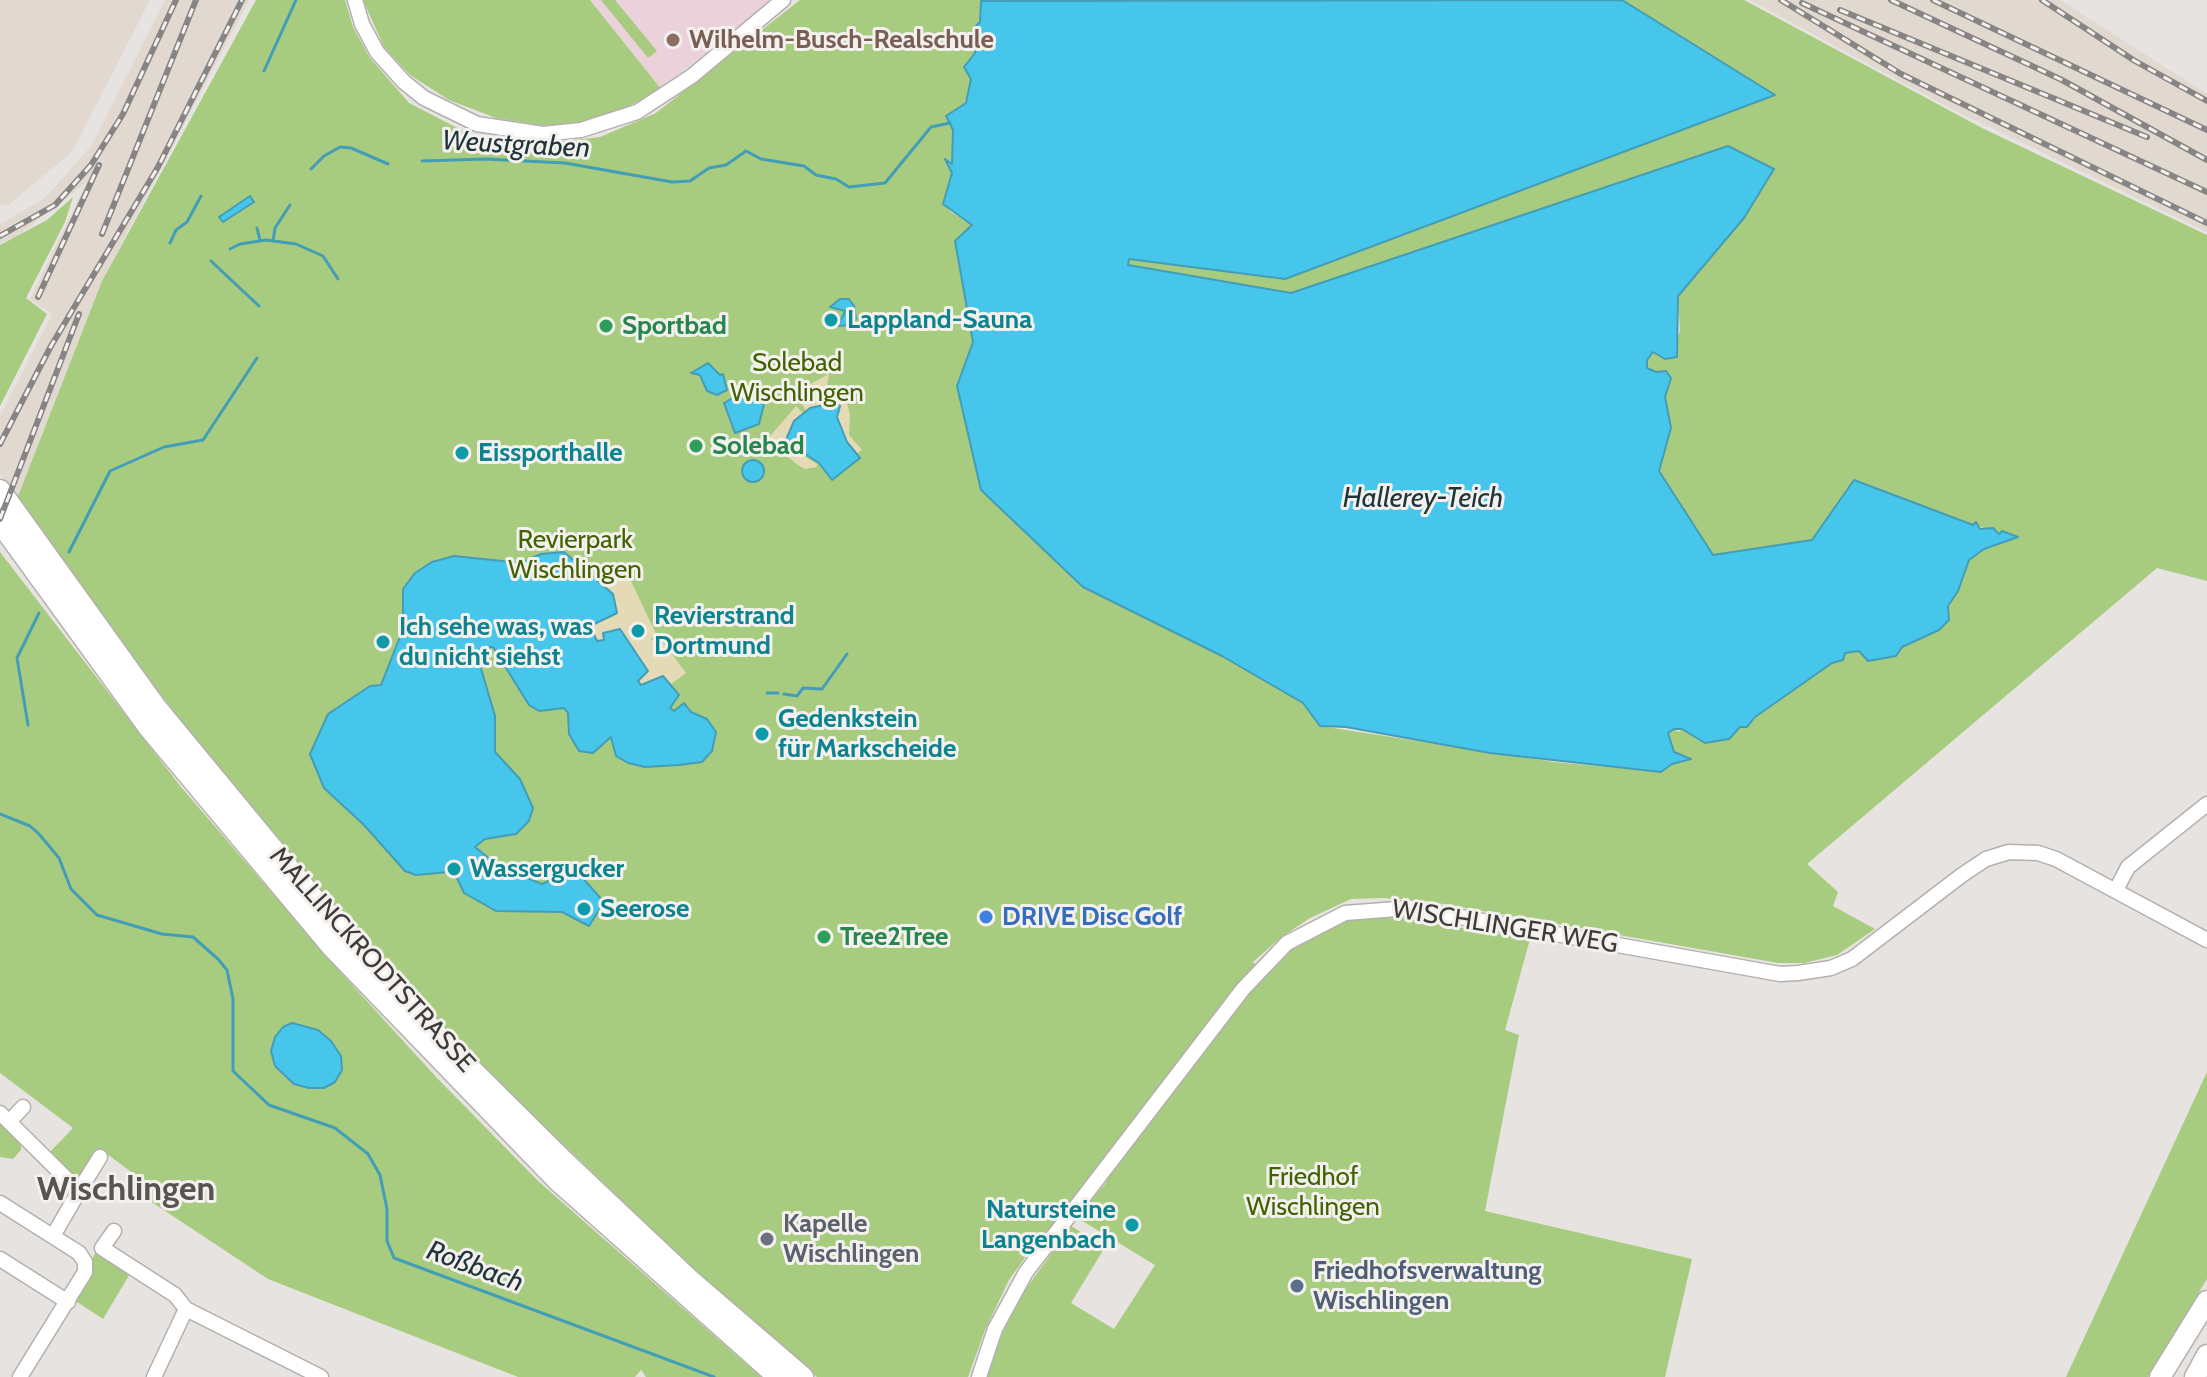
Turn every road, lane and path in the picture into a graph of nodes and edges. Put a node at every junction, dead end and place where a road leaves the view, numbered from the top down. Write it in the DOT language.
graph roads {
  1 [pos="355,0"];
  2 [pos="783,0"];
  3 [pos="0,490"];
  4 [pos="0,523"];
  5 [pos="2207,804"];
  6 [pos="2116,890"];
  7 [pos="2207,940"];
  8 [pos="23,1107"];
  9 [pos="5,1118"];
  10 [pos="100,1157"];
  11 [pos="79,1191"];
  12 [pos="0,1203"];
  13 [pos="114,1231"];
  14 [pos="53,1236"];
  15 [pos="102,1248"];
  16 [pos="86,1250"];
  17 [pos="0,1259"];
  18 [pos="2207,1301"];
  19 [pos="68,1302"];
  20 [pos="186,1309"];
  21 [pos="2207,1310"];
  22 [pos="2207,1355"];
  23 [pos="20,1377"];
  24 [pos="154,1377"];
  25 [pos="321,1377"];
  26 [pos="778,1377"];
  27 [pos="803,1377"];
  28 [pos="979,1377"];
  29 [pos="2160,1377"];
  30 [pos="2174,1377"];
  31 [pos="2195,1377"];
  1 -- 2 [label="street"];
  3 -- 27 [label="highway, MALLINCKRODTSTRASSE"];
  4 -- 26 [label="highway, MALLINCKRODTSTRASSE"];
  5 -- 6 [label="street"];
  6 -- 7 [label="street, WISCHLINGER WEG"];
  6 -- 28 [label="street, WISCHLINGER WEG"];
  8 -- 9 [label="street"];
  9 -- 11 [label="street"];
  10 -- 11 [label="street"];
  11 -- 14 [label="street"];
  12 -- 14 [label="street"];
  13 -- 15 [label="street"];
  14 -- 19 [label="street"];
  15 -- 16 [label="street"];
  15 -- 20 [label="street"];
  17 -- 19 [label="street"];
  18 -- 29 [label="highway"];
  19 -- 23 [label="street"];
  20 -- 24 [label="street"];
  20 -- 25 [label="street"];
  21 -- 30 [label="highway"];
  22 -- 31 [label="highway"];
}
